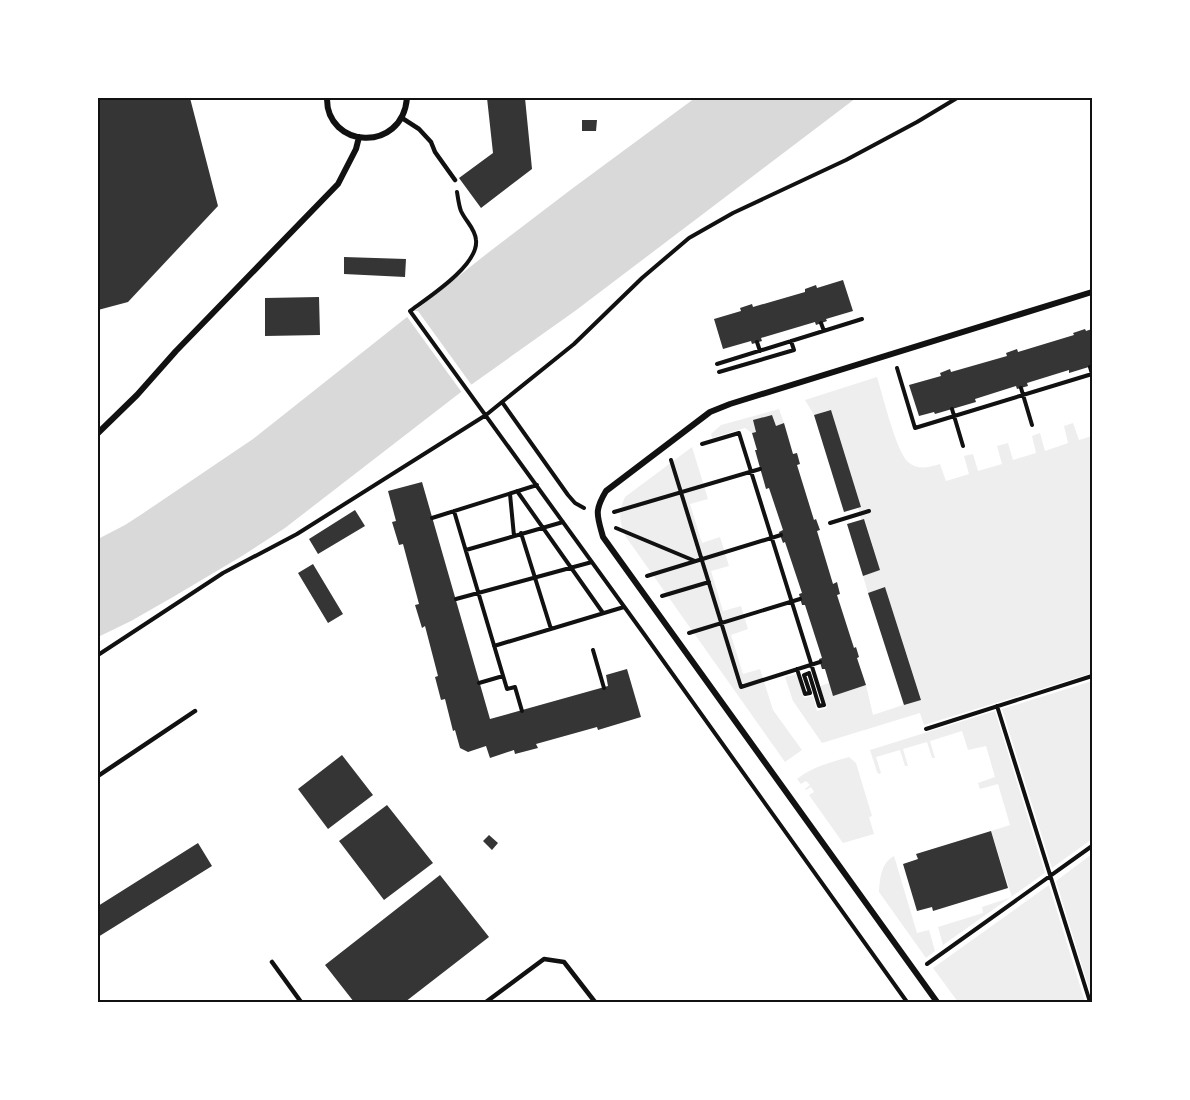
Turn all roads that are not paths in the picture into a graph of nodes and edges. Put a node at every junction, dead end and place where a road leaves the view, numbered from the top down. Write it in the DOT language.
graph roads {
  1 [pos="327,98"];
  2 [pos="407,98"];
  3 [pos="402,118"];
  4 [pos="359,137"];
  5 [pos="455,180"];
  6 [pos="1092,292"];
  7 [pos="98,433"];
  8 [pos="195,711"];
  9 [pos="98,776"];
  10 [pos="272,962"];
  11 [pos="301,1002"];
  12 [pos="486,1002"];
  13 [pos="595,1002"];
  14 [pos="937,1002"];
  1 -- 4 [label="street"];
  2 -- 3 [label="street"];
  3 -- 4 [label="street"];
  3 -- 5 [label="lane"];
  4 -- 7 [label="street"];
  6 -- 14 [label="street"];
  8 -- 9 [label="lane"];
  10 -- 11 [label="lane"];
  12 -- 13 [label="lane"];
}
